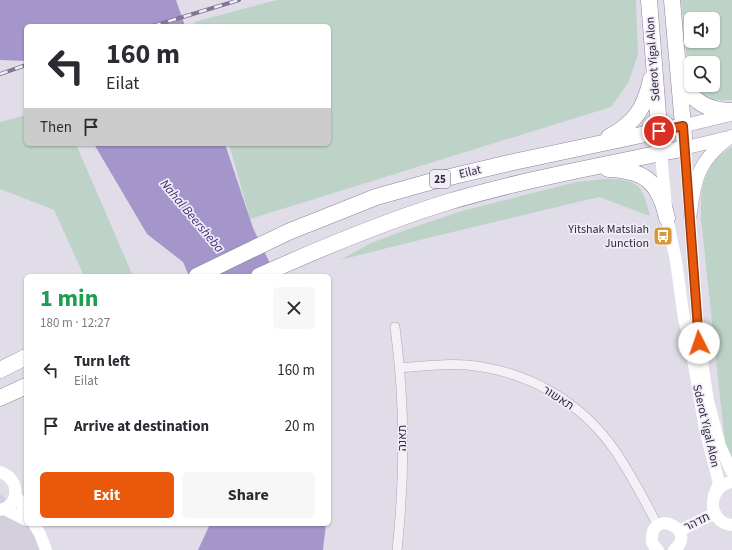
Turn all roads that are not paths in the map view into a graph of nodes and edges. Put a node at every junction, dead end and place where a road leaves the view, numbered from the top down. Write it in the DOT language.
graph roads {
  1 [pos="649,0"];
  2 [pos="672,0"];
  3 [pos="678,65"];
  4 [pos="654,66"];
  5 [pos="732,111"];
  6 [pos="732,114"];
  7 [pos="683,126"];
  8 [pos="659,131"];
  9 [pos="732,136"];
  10 [pos="596,144"];
  11 [pos="685,148"];
  12 [pos="661,154"];
  13 [pos="582,170"];
  14 [pos="690,214"];
  15 [pos="666,218"];
  16 [pos="201,274"];
  17 [pos="263,274"];
  18 [pos="395,327"];
  19 [pos="24,358"];
  20 [pos="400,368"];
  21 [pos="0,370"];
  22 [pos="24,387"];
  23 [pos="0,398"];
  24 [pos="0,472"];
  25 [pos="732,472"];
  26 [pos="732,482"];
  27 [pos="15,495"];
  28 [pos="714,495"];
  29 [pos="24,507"];
  30 [pos="2,509"];
  31 [pos="715,514"];
  32 [pos="24,519"];
  33 [pos="658,526"];
  34 [pos="731,526"];
  35 [pos="35,527"];
  36 [pos="679,531"];
  37 [pos="654,549"];
  38 [pos="46,550"];
  39 [pos="397,550"];
  40 [pos="674,550"];
  1 -- 4 [label="highway, Sderot Yigal Alon"];
  2 -- 3 [label="highway, Sderot Yigal Alon"];
  3 -- 5 [label="highway"];
  3 -- 7 [label="highway, Sderot Yigal Alon"];
  4 -- 8 [label="highway, Sderot Yigal Alon"];
  4 -- 10 [label="highway"];
  6 -- 7 [label="main road, Eilat"];
  7 -- 8 [label="highway, Eilat / 25"];
  7 -- 11 [label="highway, Sderot Yigal Alon"];
  8 -- 10 [label="highway, Eilat / 25"];
  8 -- 12 [label="highway, Sderot Yigal Alon"];
  9 -- 11 [label="main road, Eilat"];
  9 -- 14 [label="main road"];
  10 -- 16 [label="highway, Eilat / 25"];
  11 -- 12 [label="highway, Eilat / 25"];
  11 -- 14 [label="street, Sderot Yigal Alon"];
  12 -- 13 [label="highway, Eilat / 25"];
  12 -- 15 [label="street, Sderot Yigal Alon"];
  13 -- 15 [label="highway"];
  13 -- 17 [label="highway, Eilat / 25"];
  14 -- 25 [label="street, Sderot Yigal Alon"];
  15 -- 28 [label="street, Sderot Yigal Alon"];
  18 -- 20 [label="street, תאנה"];
  19 -- 21 [label="highway"];
  20 -- 33 [label="street, תאשור"];
  20 -- 39 [label="street, תאנה"];
  22 -- 23 [label="highway"];
  24 -- 27 [label="street"];
  26 -- 28 [label="street"];
  27 -- 29 [label="street"];
  27 -- 30 [label="street"];
  28 -- 31 [label="street, Sderot Yigal Alon"];
  30 -- 32 [label="street"];
  31 -- 34 [label="street"];
  31 -- 36 [label="street, תדהר"];
  33 -- 36 [label="street"];
  33 -- 37 [label="street"];
  35 -- 38 [label="street"];
  36 -- 40 [label="street"];
}
